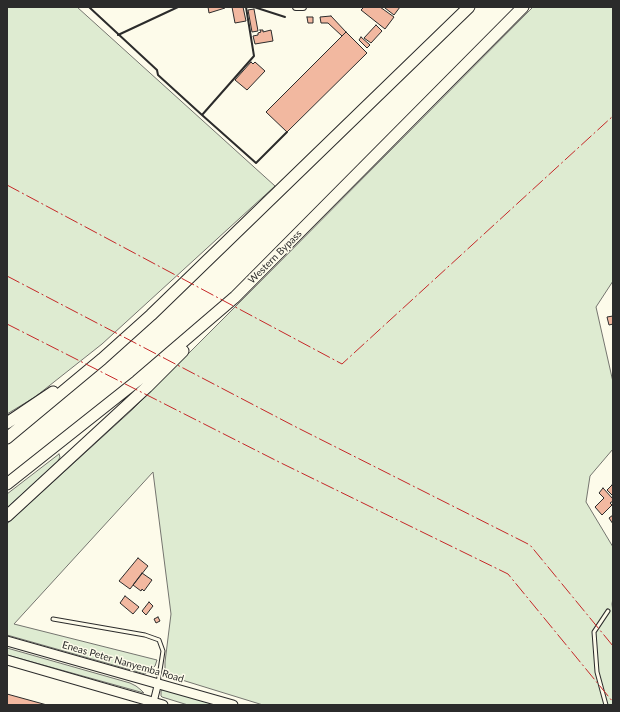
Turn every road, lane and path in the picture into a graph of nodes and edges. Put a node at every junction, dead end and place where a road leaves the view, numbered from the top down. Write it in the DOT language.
graph roads {
  1 [pos="296,7"];
  2 [pos="303,7"];
  3 [pos="469,7"];
  4 [pos="522,7"];
  5 [pos="235,297"];
  6 [pos="102,359"];
  7 [pos="7,423"];
  8 [pos="7,438"];
  9 [pos="7,484"];
  10 [pos="7,516"];
  11 [pos="608,611"];
  12 [pos="53,619"];
  13 [pos="7,640"];
  14 [pos="7,660"];
  15 [pos="158,684"];
  16 [pos="153,704"];
  17 [pos="163,705"];
  18 [pos="233,705"];
  19 [pos="606,705"];
  1 -- 2 [label="street"];
  3 -- 6 [label="highway"];
  4 -- 5 [label="highway, Western Bypass"];
  5 -- 9 [label="highway, Western Bypass"];
  5 -- 10 [label="highway"];
  6 -- 7 [label="highway"];
  6 -- 8 [label="highway"];
  11 -- 19 [label="lane"];
  12 -- 15 [label="lane"];
  13 -- 15 [label="main road, Eneas Peter Nanyemba Road"];
  14 -- 16 [label="main road"];
  15 -- 16 [label="street"];
  15 -- 18 [label="main road, Eneas Peter Nanyemba Road"];
  16 -- 17 [label="main road"];
}
